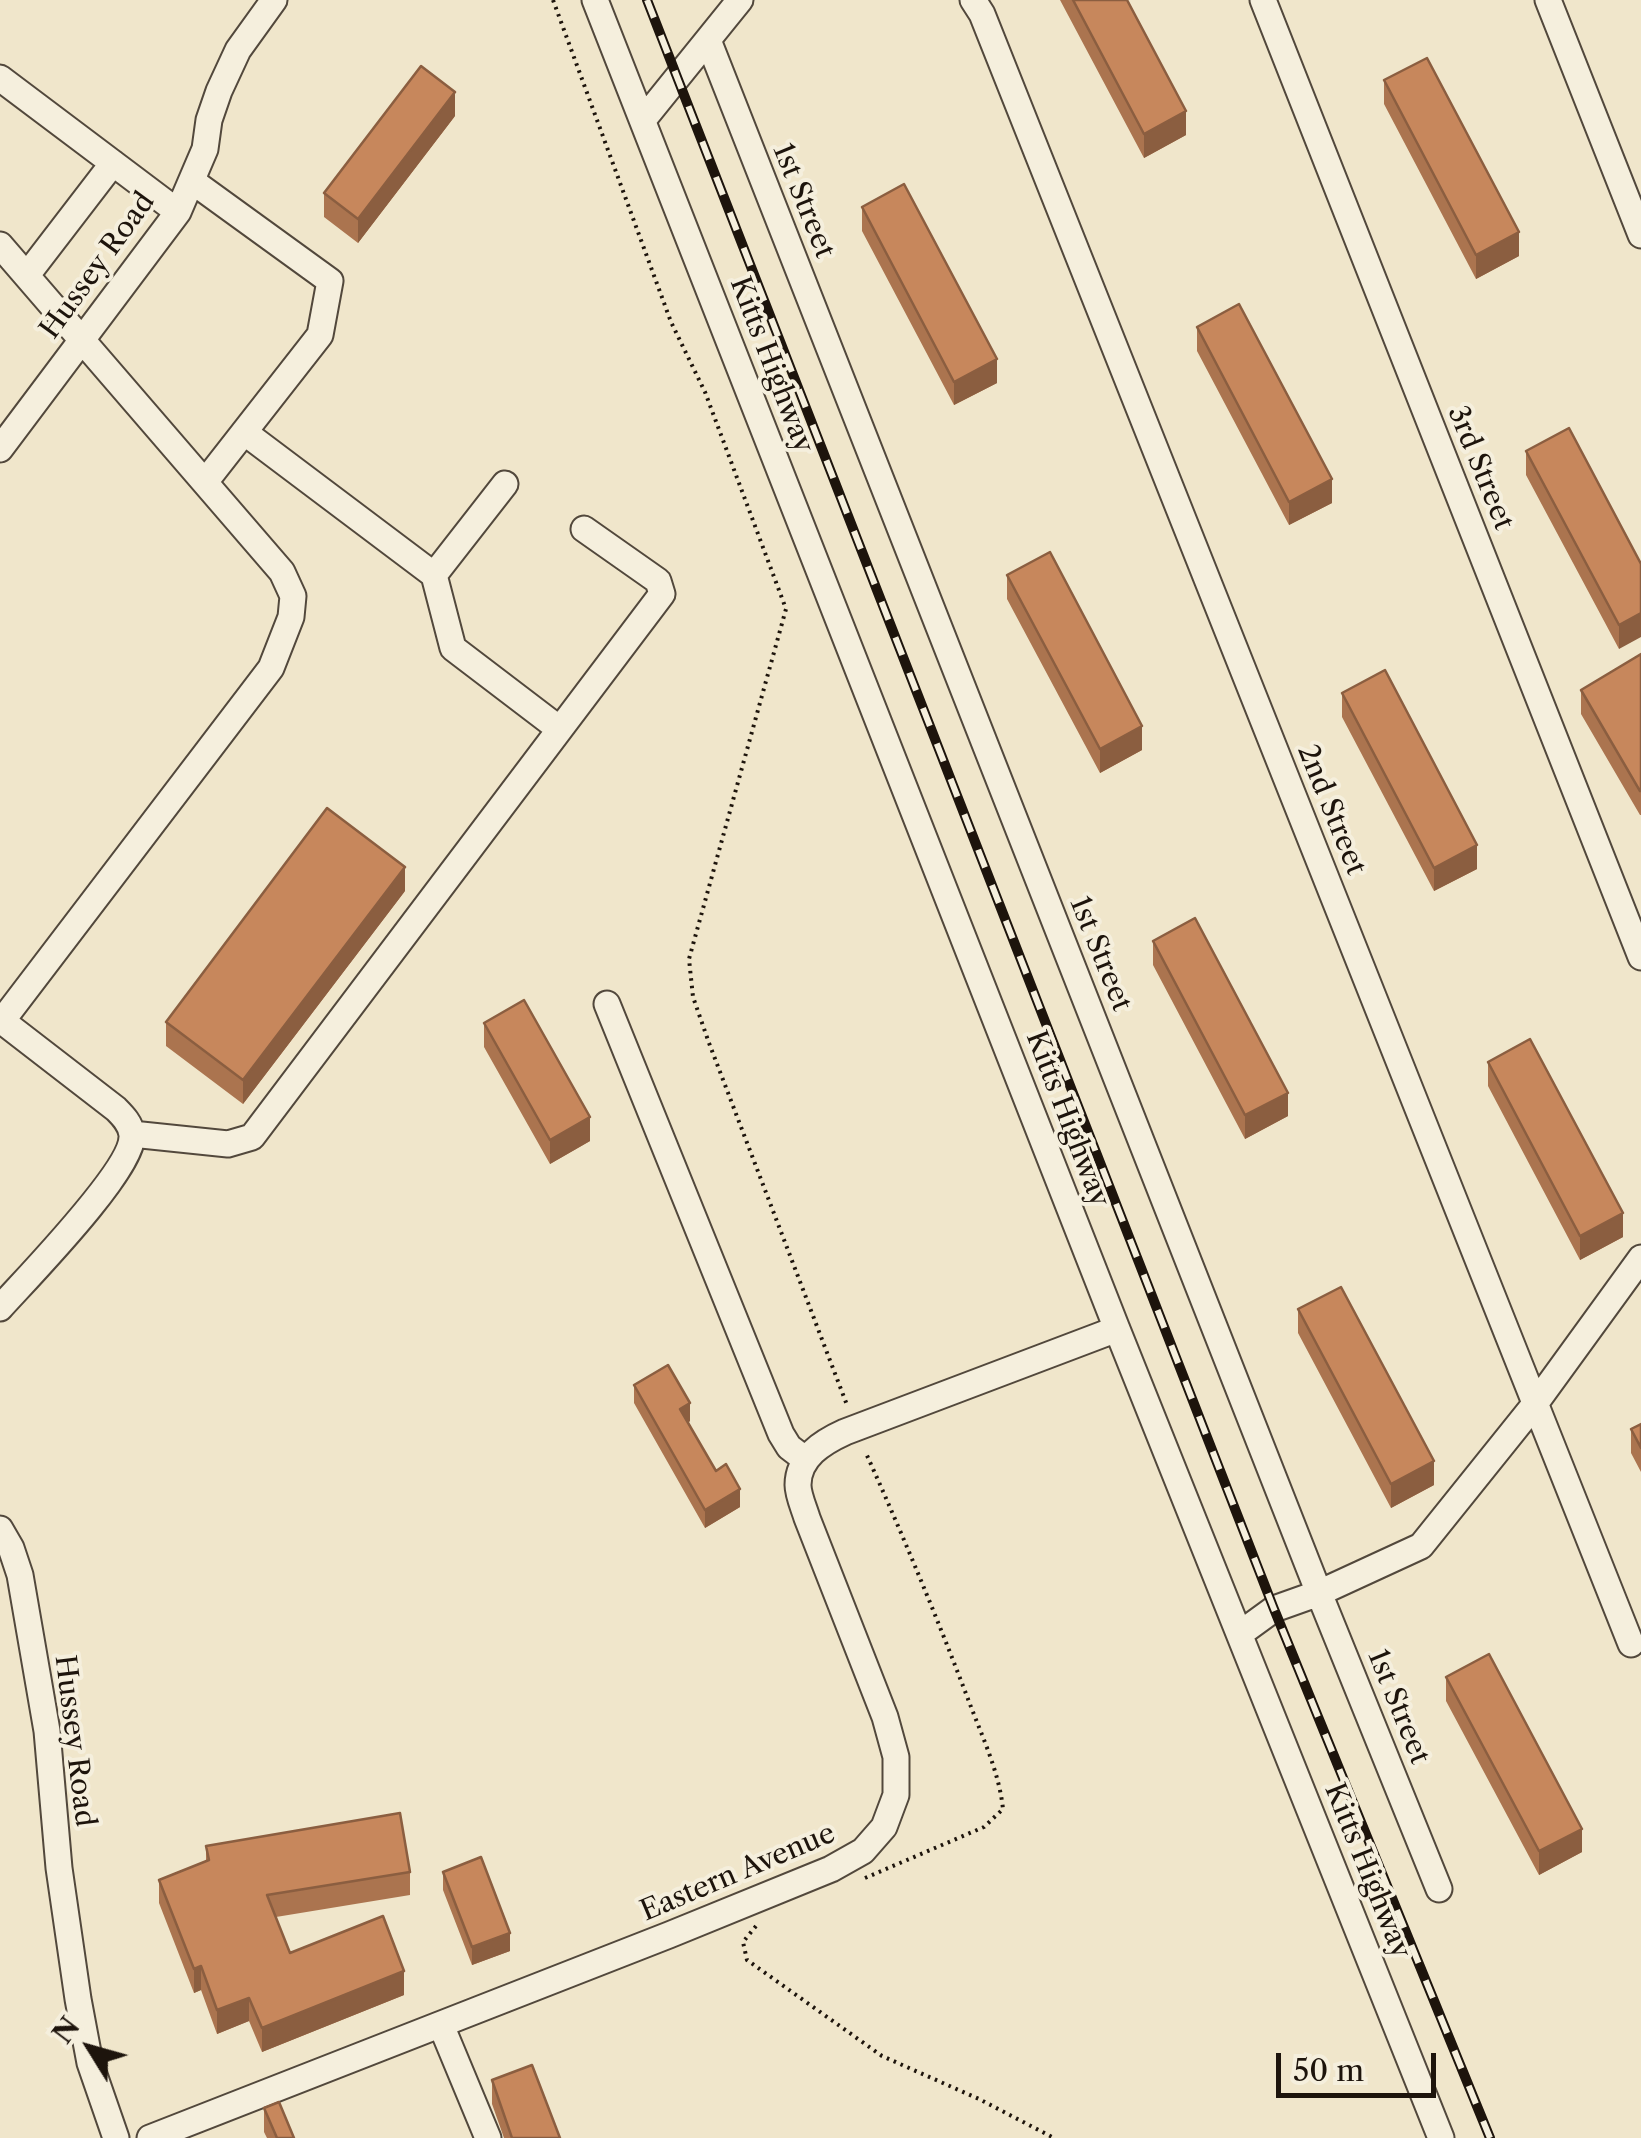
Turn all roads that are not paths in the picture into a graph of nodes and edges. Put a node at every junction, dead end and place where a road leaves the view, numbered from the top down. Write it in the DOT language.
graph roads {
  1 [pos="274,0"];
  2 [pos="596,0"];
  3 [pos="740,0"];
  4 [pos="973,0"];
  5 [pos="1263,0"];
  6 [pos="1548,0"];
  7 [pos="708,40"];
  8 [pos="0,78"];
  9 [pos="643,120"];
  10 [pos="113,163"];
  11 [pos="192,181"];
  12 [pos="178,212"];
  13 [pos="1641,235"];
  14 [pos="0,245"];
  15 [pos="26,275"];
  16 [pos="82,340"];
  17 [pos="244,432"];
  18 [pos="0,449"];
  19 [pos="205,482"];
  20 [pos="505,484"];
  21 [pos="584,529"];
  22 [pos="434,575"];
  23 [pos="558,728"];
  24 [pos="1641,957"];
  25 [pos="607,1004"];
  26 [pos="1,1020"];
  27 [pos="132,1134"];
  28 [pos="1641,1258"];
  29 [pos="0,1308"];
  30 [pos="1117,1329"];
  31 [pos="1535,1404"];
  32 [pos="806,1460"];
  33 [pos="0,1529"];
  34 [pos="1320,1594"];
  35 [pos="1241,1634"];
  36 [pos="1631,1644"];
  37 [pos="1439,1889"];
  38 [pos="441,2025"];
  39 [pos="116,2138"];
  40 [pos="150,2138"];
  41 [pos="488,2138"];
  42 [pos="1441,2138"];
  1 -- 11 [label="street, Hussey Road"];
  2 -- 9 [label="street, Kitts Highway"];
  3 -- 7 [label="street"];
  4 -- 31 [label="street, 2nd Street"];
  5 -- 24 [label="street, 3rd Street"];
  6 -- 13 [label="street"];
  7 -- 9 [label="street"];
  7 -- 34 [label="street, 1st Street"];
  8 -- 10 [label="street"];
  9 -- 30 [label="street, Kitts Highway"];
  10 -- 12 [label="street"];
  10 -- 15 [label="street"];
  11 -- 12 [label="street, Hussey Road"];
  11 -- 17 [label="street"];
  12 -- 16 [label="street, Hussey Road"];
  14 -- 15 [label="street"];
  15 -- 16 [label="street"];
  16 -- 18 [label="street, Hussey Road"];
  16 -- 19 [label="street"];
  17 -- 19 [label="street"];
  17 -- 22 [label="street"];
  19 -- 26 [label="street"];
  20 -- 22 [label="street"];
  21 -- 23 [label="street"];
  22 -- 23 [label="street"];
  23 -- 27 [label="street"];
  25 -- 32 [label="street"];
  26 -- 27 [label="street"];
  27 -- 29 [label="street"];
  28 -- 31 [label="street"];
  30 -- 32 [label="street"];
  30 -- 35 [label="street, Kitts Highway"];
  31 -- 34 [label="street"];
  31 -- 36 [label="street, 2nd Street"];
  32 -- 38 [label="street, Eastern Avenue"];
  33 -- 39 [label="street, Hussey Road"];
  34 -- 35 [label="street"];
  34 -- 37 [label="street, 1st Street"];
  35 -- 42 [label="street, Kitts Highway"];
  38 -- 40 [label="street, Eastern Avenue"];
  38 -- 41 [label="street"];
}
